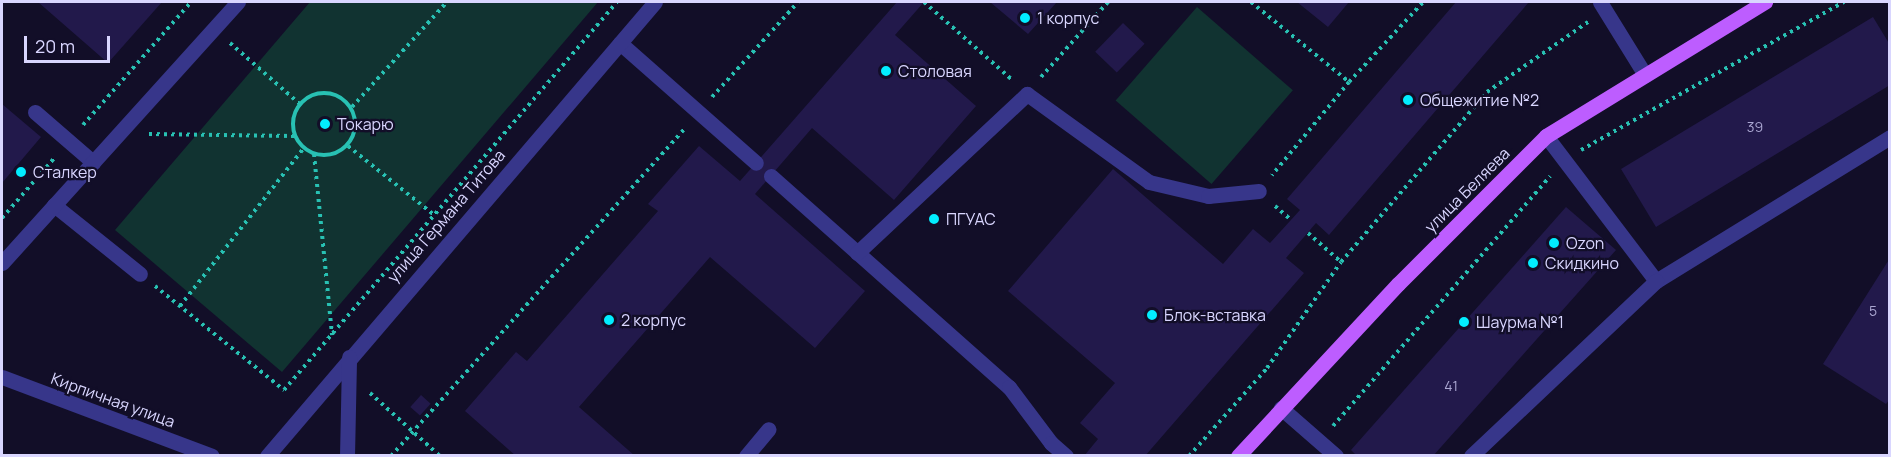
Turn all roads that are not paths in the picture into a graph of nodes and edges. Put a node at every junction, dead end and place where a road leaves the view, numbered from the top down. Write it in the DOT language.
graph roads {
  1 [pos="238,2"];
  2 [pos="655,2"];
  3 [pos="1765,2"];
  4 [pos="1603,6"];
  5 [pos="620,42"];
  6 [pos="1645,75"];
  7 [pos="35,112"];
  8 [pos="1546,136"];
  9 [pos="1890,137"];
  10 [pos="93,162"];
  11 [pos="756,163"];
  12 [pos="771,176"];
  13 [pos="1259,191"];
  14 [pos="54,205"];
  15 [pos="857,252"];
  16 [pos="2,264"];
  17 [pos="140,274"];
  18 [pos="1656,281"];
  19 [pos="349,357"];
  20 [pos="2,378"];
  21 [pos="1281,408"];
  22 [pos="769,429"];
  23 [pos="212,456"];
  24 [pos="267,456"];
  25 [pos="347,456"];
  26 [pos="746,456"];
  27 [pos="1066,456"];
  28 [pos="1238,456"];
  29 [pos="1336,456"];
  30 [pos="1471,456"];
  1 -- 10 [label="street"];
  2 -- 5 [label="street, улица Германа Титова"];
  3 -- 6 [label="main road, улица Беляева"];
  4 -- 6 [label="street"];
  5 -- 11 [label="street"];
  5 -- 19 [label="street, улица Германа Титова"];
  6 -- 8 [label="main road, улица Беляева"];
  7 -- 10 [label="street"];
  8 -- 18 [label="street"];
  8 -- 21 [label="main road, улица Беляева"];
  9 -- 18 [label="street"];
  10 -- 14 [label="street"];
  12 -- 15 [label="street"];
  13 -- 15 [label="street"];
  14 -- 16 [label="street"];
  14 -- 17 [label="street"];
  15 -- 27 [label="street"];
  18 -- 30 [label="street"];
  19 -- 24 [label="street, улица Германа Титова"];
  19 -- 25 [label="street"];
  20 -- 23 [label="street, Кирпичная улица"];
  21 -- 28 [label="main road, улица Беляева"];
  21 -- 29 [label="street"];
  22 -- 26 [label="street"];
}
